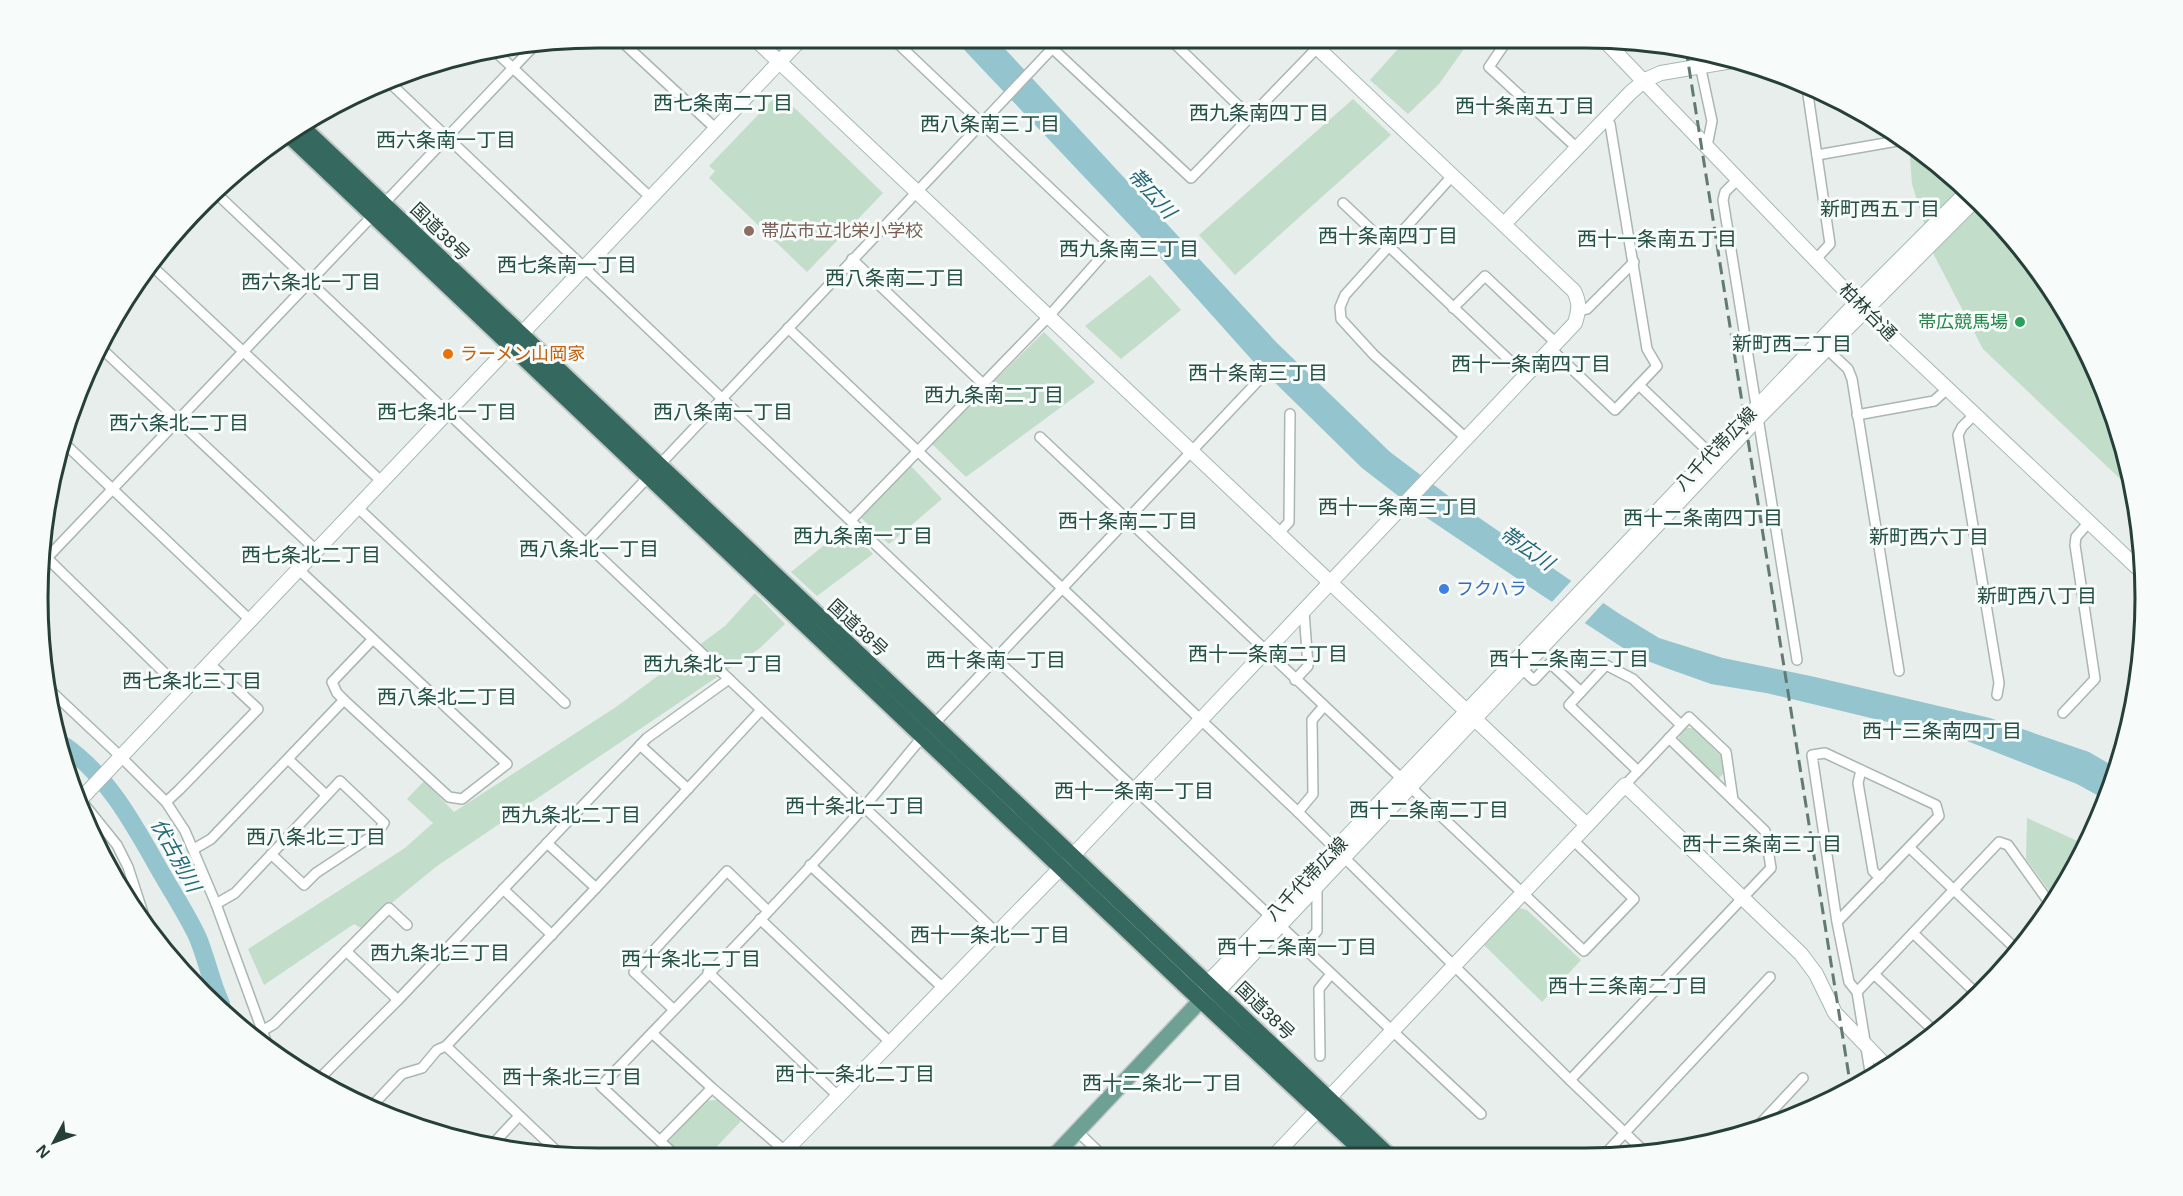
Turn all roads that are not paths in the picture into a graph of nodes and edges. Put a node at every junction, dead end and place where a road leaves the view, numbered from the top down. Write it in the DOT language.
graph roads {
  1 [pos="629,48"];
  2 [pos="765,48"];
  3 [pos="793,48"];
  4 [pos="902,48"];
  5 [pos="1052,48"];
  6 [pos="1179,48"];
  7 [pos="1308,48"];
  8 [pos="1317,48"];
  9 [pos="1502,48"];
  10 [pos="1613,49"];
  11 [pos="527,53"];
  12 [pos="501,57"];
  13 [pos="1698,60"];
  14 [pos="780,62"];
  15 [pos="1713,64"];
  16 [pos="1699,66"];
  17 [pos="513,68"];
  18 [pos="1645,80"];
  19 [pos="395,87"];
  20 [pos="1808,96"];
  21 [pos="1250,117"];
  22 [pos="1604,119"];
  23 [pos="980,123"];
  24 [pos="716,129"];
  25 [pos="307,132"];
  26 [pos="447,136"];
  27 [pos="294,140"];
  28 [pos="1892,142"];
  29 [pos="1707,146"];
  30 [pos="1577,148"];
  31 [pos="1817,155"];
  32 [pos="1453,175"];
  33 [pos="1738,179"];
  34 [pos="917,191"];
  35 [pos="1962,197"];
  36 [pos="221,198"];
  37 [pos="650,198"];
  38 [pos="1343,203"];
  39 [pos="1970,205"];
  40 [pos="377,209"];
  41 [pos="1504,224"];
  42 [pos="1389,247"];
  43 [pos="852,259"];
  44 [pos="1816,259"];
  45 [pos="1634,262"];
  46 [pos="584,267"];
  47 [pos="157,270"];
  48 [pos="309,282"];
  49 [pos="1860,306"];
  50 [pos="1453,308"];
  51 [pos="1579,311"];
  52 [pos="1050,316"];
  53 [pos="788,328"];
  54 [pos="515,340"];
  55 [pos="1554,346"];
  56 [pos="1827,349"];
  57 [pos="243,352"];
  58 [pos="106,353"];
  59 [pos="1526,376"];
  60 [pos="1257,382"];
  61 [pos="983,384"];
  62 [pos="1639,385"];
  63 [pos="1947,389"];
  64 [pos="722,397"];
  65 [pos="446,412"];
  66 [pos="1757,412"];
  67 [pos="1290,414"];
  68 [pos="1857,415"];
  69 [pos="1974,415"];
  70 [pos="177,421"];
  71 [pos="1040,437"];
  72 [pos="1466,438"];
  73 [pos="69,448"];
  74 [pos="1192,451"];
  75 [pos="917,452"];
  76 [pos="1715,458"];
  77 [pos="653,470"];
  78 [pos="381,482"];
  79 [pos="112,490"];
  80 [pos="357,507"];
  81 [pos="1126,518"];
  82 [pos="850,520"];
  83 [pos="2089,522"];
  84 [pos="1279,533"];
  85 [pos="585,544"];
  86 [pos="315,550"];
  87 [pos="50,555"];
  88 [pos="49,560"];
  89 [pos="2134,565"];
  90 [pos="298,569"];
  91 [pos="1331,582"];
  92 [pos="1062,589"];
  93 [pos="1304,611"];
  94 [pos="1563,618"];
  95 [pos="250,620"];
  96 [pos="373,639"];
  97 [pos="1265,651"];
  98 [pos="996,659"];
  99 [pos="1797,660"];
  100 [pos="210,664"];
  101 [pos="1522,669"];
  102 [pos="1899,671"];
  103 [pos="729,679"];
  104 [pos="1295,680"];
  105 [pos="183,691"];
  106 [pos="1581,692"];
  107 [pos="1997,695"];
  108 [pos="58,697"];
  109 [pos="345,700"];
  110 [pos="565,703"];
  111 [pos="1324,706"];
  112 [pos="761,710"];
  113 [pos="2063,713"];
  114 [pos="1471,714"];
  115 [pos="1201,720"];
  116 [pos="1681,725"];
  117 [pos="928,731"];
  118 [pos="1669,738"];
  119 [pos="640,745"];
  120 [pos="120,756"];
  121 [pos="288,759"];
  122 [pos="1861,770"];
  123 [pos="1638,771"];
  124 [pos="1406,782"];
  125 [pos="1625,785"];
  126 [pos="688,789"];
  127 [pos="1135,789"];
  128 [pos="85,795"];
  129 [pos="326,795"];
  130 [pos="1733,800"];
  131 [pos="166,802"];
  132 [pos="89,805"];
  133 [pos="864,807"];
  134 [pos="1298,812"];
  135 [pos="1587,825"];
  136 [pos="1573,840"];
  137 [pos="548,843"];
  138 [pos="1910,848"];
  139 [pos="194,849"];
  140 [pos="1339,853"];
  141 [pos="271,855"];
  142 [pos="1067,861"];
  143 [pos="810,865"];
  144 [pos="1880,878"];
  145 [pos="1317,886"];
  146 [pos="596,888"];
  147 [pos="503,889"];
  148 [pos="1954,890"];
  149 [pos="1522,893"];
  150 [pos="1743,897"];
  151 [pos="2046,898"];
  152 [pos="140,902"];
  153 [pos="216,904"];
  154 [pos="767,910"];
  155 [pos="760,919"];
  156 [pos="1275,921"];
  157 [pos="1837,922"];
  158 [pos="407,925"];
  159 [pos="1912,933"];
  160 [pos="998,934"];
  161 [pos="552,935"];
  162 [pos="2012,945"];
  163 [pos="1303,948"];
  164 [pos="346,951"];
  165 [pos="1454,966"];
  166 [pos="708,972"];
  167 [pos="1331,974"];
  168 [pos="1874,975"];
  169 [pos="1770,977"];
  170 [pos="1212,987"];
  171 [pos="943,988"];
  172 [pos="1972,989"];
  173 [pos="1857,992"];
  174 [pos="398,1000"];
  175 [pos="1201,1000"];
  176 [pos="673,1009"];
  177 [pos="1929,1027"];
  178 [pos="1392,1030"];
  179 [pos="652,1033"];
  180 [pos="264,1035"];
  181 [pos="266,1036"];
  182 [pos="891,1043"];
  183 [pos="446,1046"];
  184 [pos="1866,1047"];
  185 [pos="1320,1056"];
  186 [pos="1881,1061"];
  187 [pos="1869,1069"];
  188 [pos="324,1074"];
  189 [pos="1803,1078"];
  190 [pos="1570,1080"];
  191 [pos="712,1088"];
  192 [pos="839,1096"];
  193 [pos="377,1101"];
  194 [pos="1323,1104"];
  195 [pos="1481,1114"];
  196 [pos="519,1116"];
  197 [pos="1766,1117"];
  198 [pos="1077,1131"];
  199 [pos="1625,1133"];
  200 [pos="498,1138"];
  201 [pos="660,1141"];
  202 [pos="1638,1145"];
  203 [pos="551,1146"];
  204 [pos="1611,1147"];
  205 [pos="667,1148"];
  206 [pos="782,1148"];
  207 [pos="788,1148"];
  208 [pos="1061,1148"];
  209 [pos="1095,1148"];
  210 [pos="1282,1148"];
  211 [pos="1361,1148"];
  212 [pos="1379,1148"];
  1 -- 24 [label="street"];
  2 -- 14 [label="street"];
  3 -- 14 [label="street"];
  4 -- 23 [label="street"];
  5 -- 21 [label="street"];
  5 -- 23 [label="street"];
  6 -- 21 [label="street"];
  7 -- 21 [label="street"];
  8 -- 32 [label="street"];
  9 -- 30 [label="street"];
  10 -- 18 [label="street, 柏林台通"];
  11 -- 17 [label="street"];
  12 -- 17 [label="street"];
  13 -- 16 [label="street"];
  14 -- 24 [label="street"];
  14 -- 34 [label="street"];
  15 -- 16 [label="street"];
  16 -- 18 [label="street"];
  16 -- 29 [label="street"];
  17 -- 26 [label="street"];
  17 -- 37 [label="street"];
  18 -- 22 [label="street"];
  18 -- 29 [label="street, 柏林台通"];
  19 -- 26 [label="street"];
  20 -- 31 [label="street"];
  22 -- 30 [label="street"];
  22 -- 45 [label="street"];
  23 -- 34 [label="street"];
  23 -- 52 [label="street"];
  24 -- 37 [label="street"];
  25 -- 40 [label="highway, 国道38号"];
  26 -- 40 [label="street"];
  26 -- 46 [label="street"];
  27 -- 40 [label="highway, 国道38号"];
  28 -- 31 [label="street"];
  29 -- 33 [label="street, 柏林台通"];
  30 -- 41 [label="street"];
  31 -- 44 [label="street"];
  32 -- 41 [label="street"];
  32 -- 42 [label="street"];
  33 -- 44 [label="street, 柏林台通"];
  33 -- 66 [label="street"];
  34 -- 43 [label="street"];
  34 -- 52 [label="street"];
  35 -- 49 [label="street, 八千代帯広線"];
  36 -- 48 [label="street"];
  37 -- 46 [label="street"];
  38 -- 42 [label="street"];
  39 -- 49 [label="street, 八千代帯広線"];
  40 -- 48 [label="street"];
  40 -- 54 [label="highway, 国道38号"];
  41 -- 51 [label="street"];
  42 -- 50 [label="street"];
  42 -- 72 [label="street"];
  43 -- 53 [label="street"];
  43 -- 61 [label="street"];
  44 -- 49 [label="street, 柏林台通"];
  45 -- 51 [label="street"];
  45 -- 62 [label="street"];
  46 -- 54 [label="street"];
  46 -- 64 [label="street"];
  47 -- 57 [label="street"];
  48 -- 57 [label="street"];
  48 -- 65 [label="street"];
  49 -- 56 [label="street, 八千代帯広線"];
  49 -- 63 [label="street, 柏林台通"];
  49 -- 66 [label="street, 八千代帯広線"];
  50 -- 55 [label="street"];
  50 -- 59 [label="street"];
  51 -- 55 [label="street"];
  52 -- 61 [label="street"];
  52 -- 74 [label="street"];
  53 -- 64 [label="street"];
  53 -- 75 [label="street"];
  54 -- 65 [label="street"];
  54 -- 77 [label="highway, 国道38号"];
  55 -- 59 [label="street"];
  55 -- 62 [label="street"];
  56 -- 66 [label="street, 八千代帯広線"];
  56 -- 68 [label="street"];
  57 -- 70 [label="street"];
  57 -- 78 [label="street"];
  58 -- 70 [label="street"];
  59 -- 72 [label="street"];
  60 -- 74 [label="street"];
  61 -- 75 [label="street"];
  62 -- 76 [label="street"];
  63 -- 68 [label="street"];
  63 -- 69 [label="street, 柏林台通"];
  64 -- 77 [label="street"];
  64 -- 82 [label="street"];
  65 -- 78 [label="street"];
  65 -- 85 [label="street"];
  66 -- 76 [label="street, 八千代帯広線"];
  66 -- 99 [label="street"];
  67 -- 84 [label="street"];
  68 -- 102 [label="street"];
  69 -- 83 [label="street, 柏林台通"];
  69 -- 107 [label="street"];
  70 -- 79 [label="street"];
  70 -- 86 [label="street"];
  71 -- 81 [label="street"];
  72 -- 91 [label="street"];
  73 -- 79 [label="street"];
  74 -- 81 [label="street"];
  74 -- 84 [label="street"];
  75 -- 82 [label="street"];
  75 -- 92 [label="street"];
  76 -- 94 [label="street, 八千代帯広線"];
  77 -- 85 [label="street"];
  77 -- 117 [label="highway, 国道38号"];
  78 -- 80 [label="street"];
  79 -- 87 [label="street"];
  79 -- 95 [label="street"];
  80 -- 86 [label="street"];
  80 -- 110 [label="street"];
  81 -- 92 [label="street"];
  81 -- 97 [label="street"];
  82 -- 98 [label="street"];
  83 -- 89 [label="street, 柏林台通"];
  83 -- 113 [label="street"];
  84 -- 91 [label="street"];
  85 -- 103 [label="street"];
  86 -- 90 [label="street"];
  88 -- 105 [label="street"];
  90 -- 95 [label="street"];
  90 -- 96 [label="street"];
  91 -- 93 [label="street"];
  91 -- 114 [label="street"];
  92 -- 98 [label="street"];
  92 -- 115 [label="street"];
  93 -- 97 [label="street"];
  93 -- 104 [label="street"];
  94 -- 101 [label="street, 八千代帯広線"];
  94 -- 114 [label="street, 八千代帯広線"];
  95 -- 100 [label="street"];
  96 -- 109 [label="street"];
  96 -- 109 [label="street"];
  97 -- 104 [label="street"];
  97 -- 115 [label="street"];
  98 -- 117 [label="street"];
  98 -- 127 [label="street"];
  100 -- 105 [label="street"];
  100 -- 131 [label="street"];
  101 -- 106 [label="street"];
  101 -- 114 [label="street, 八千代帯広線"];
  103 -- 112 [label="street"];
  103 -- 119 [label="street"];
  104 -- 111 [label="street"];
  105 -- 120 [label="street"];
  106 -- 116 [label="street"];
  106 -- 123 [label="street"];
  108 -- 120 [label="street"];
  109 -- 121 [label="street"];
  111 -- 124 [label="street"];
  111 -- 134 [label="street"];
  112 -- 126 [label="street"];
  112 -- 133 [label="street"];
  114 -- 124 [label="street, 八千代帯広線"];
  114 -- 135 [label="street"];
  115 -- 127 [label="street"];
  115 -- 134 [label="street"];
  116 -- 118 [label="street"];
  116 -- 130 [label="street"];
  117 -- 133 [label="street"];
  117 -- 142 [label="highway, 国道38号"];
  118 -- 123 [label="street"];
  118 -- 130 [label="street"];
  119 -- 126 [label="street"];
  119 -- 137 [label="street"];
  120 -- 128 [label="street"];
  120 -- 131 [label="street"];
  121 -- 129 [label="street"];
  121 -- 139 [label="street"];
  122 -- 138 [label="street"];
  122 -- 144 [label="street"];
  122 -- 157 [label="street"];
  123 -- 125 [label="street"];
  124 -- 140 [label="street, 八千代帯広線"];
  124 -- 149 [label="street"];
  125 -- 135 [label="street"];
  125 -- 150 [label="street"];
  126 -- 146 [label="street"];
  127 -- 142 [label="street"];
  127 -- 156 [label="street"];
  129 -- 141 [label="street"];
  129 -- 141 [label="street"];
  130 -- 150 [label="street"];
  131 -- 139 [label="street"];
  132 -- 152 [label="street"];
  133 -- 143 [label="street"];
  133 -- 160 [label="street"];
  134 -- 140 [label="street"];
  135 -- 136 [label="street"];
  136 -- 149 [label="street"];
  136 -- 149 [label="street"];
  137 -- 146 [label="street"];
  137 -- 147 [label="street"];
  138 -- 144 [label="street"];
  138 -- 148 [label="street"];
  139 -- 153 [label="street"];
  140 -- 145 [label="street, 八千代帯広線"];
  140 -- 156 [label="street, 八千代帯広線"];
  140 -- 165 [label="street"];
  141 -- 153 [label="street"];
  142 -- 160 [label="street"];
  142 -- 170 [label="highway, 国道38号"];
  142 -- 175 [label="highway, 国道38号"];
  143 -- 154 [label="street"];
  143 -- 171 [label="street"];
  144 -- 157 [label="street"];
  145 -- 156 [label="street, 八千代帯広線"];
  145 -- 163 [label="street"];
  146 -- 161 [label="street"];
  147 -- 161 [label="street"];
  147 -- 174 [label="street"];
  148 -- 151 [label="street"];
  148 -- 159 [label="street"];
  148 -- 162 [label="street"];
  149 -- 165 [label="street"];
  150 -- 184 [label="street"];
  150 -- 190 [label="street"];
  153 -- 180 [label="street"];
  154 -- 155 [label="street"];
  154 -- 176 [label="street"];
  155 -- 166 [label="street"];
  155 -- 182 [label="street"];
  156 -- 163 [label="street"];
  156 -- 170 [label="street, 八千代帯広線"];
  157 -- 173 [label="street"];
  158 -- 164 [label="street"];
  159 -- 168 [label="street"];
  159 -- 172 [label="street"];
  160 -- 171 [label="street"];
  161 -- 183 [label="street"];
  163 -- 167 [label="street"];
  164 -- 174 [label="street"];
  164 -- 181 [label="street"];
  165 -- 178 [label="street"];
  165 -- 190 [label="street"];
  166 -- 176 [label="street"];
  166 -- 192 [label="street"];
  167 -- 178 [label="street"];
  167 -- 185 [label="street"];
  168 -- 173 [label="street"];
  168 -- 177 [label="street"];
  169 -- 199 [label="street"];
  170 -- 175 [label="street, 八千代帯広線"];
  170 -- 194 [label="highway, 国道38号"];
  171 -- 182 [label="street"];
  173 -- 184 [label="street"];
  174 -- 188 [label="street"];
  175 -- 194 [label="highway, 国道38号"];
  175 -- 198 [label="main road"];
  176 -- 179 [label="street"];
  178 -- 194 [label="street"];
  178 -- 195 [label="street"];
  179 -- 191 [label="street"];
  179 -- 201 [label="street"];
  182 -- 192 [label="street"];
  183 -- 193 [label="street"];
  183 -- 196 [label="street"];
  184 -- 186 [label="street"];
  184 -- 187 [label="street"];
  189 -- 197 [label="street"];
  190 -- 199 [label="street"];
  191 -- 201 [label="street"];
  191 -- 206 [label="street"];
  192 -- 207 [label="street"];
  194 -- 210 [label="street"];
  194 -- 211 [label="highway, 国道38号"];
  194 -- 212 [label="highway, 国道38号"];
  196 -- 200 [label="street"];
  196 -- 203 [label="street"];
  198 -- 208 [label="main road"];
  198 -- 209 [label="street"];
  199 -- 202 [label="street"];
  199 -- 204 [label="street"];
  201 -- 205 [label="street"];
}
